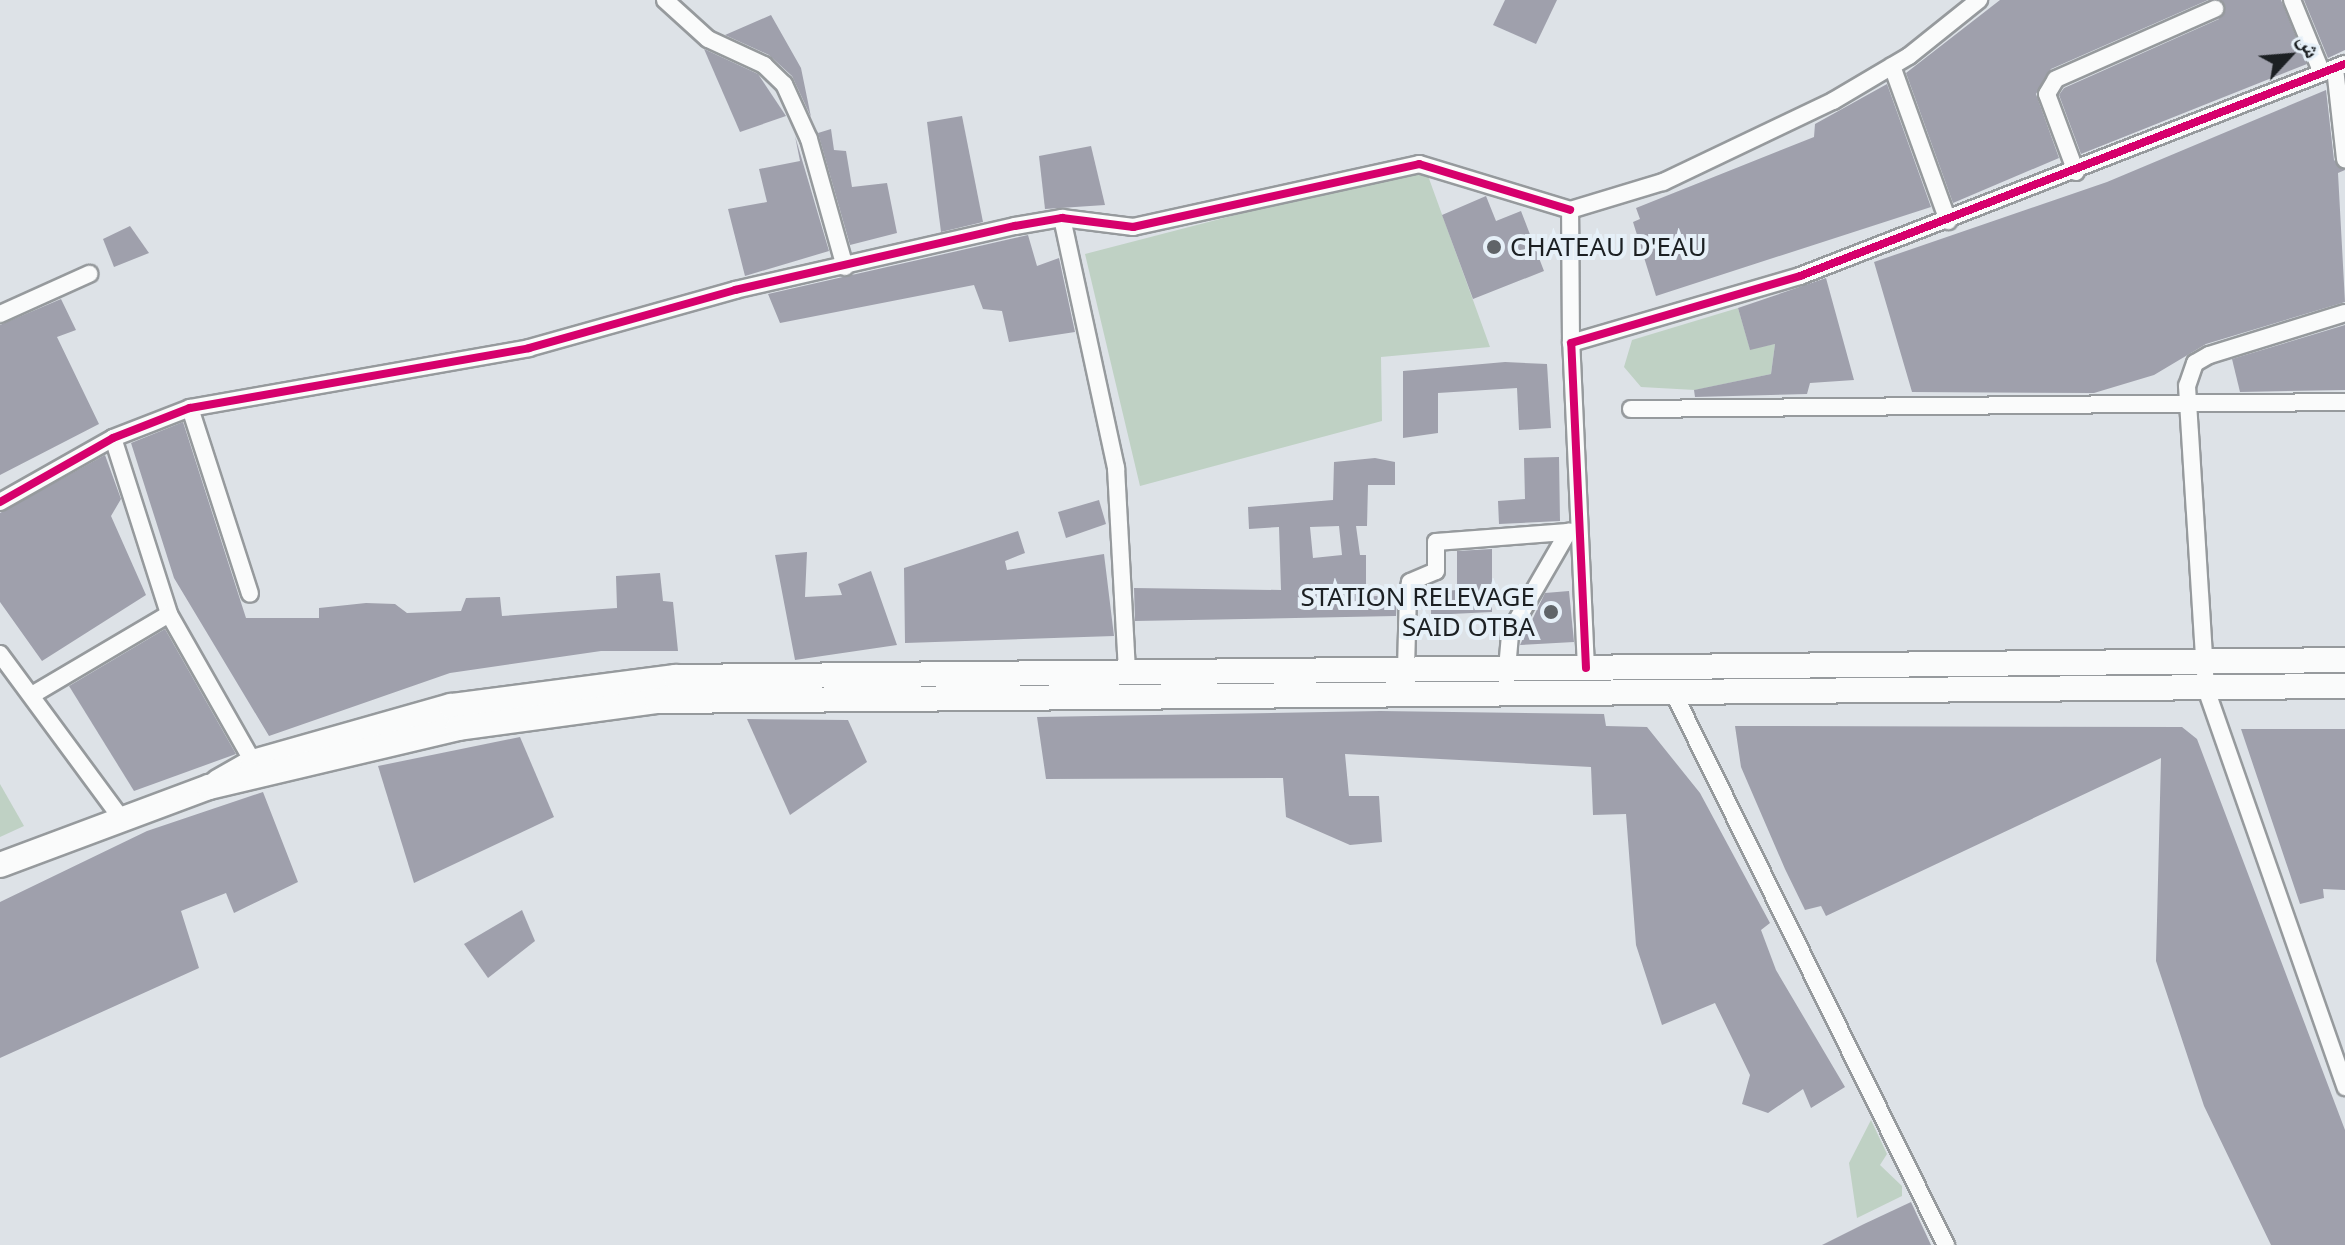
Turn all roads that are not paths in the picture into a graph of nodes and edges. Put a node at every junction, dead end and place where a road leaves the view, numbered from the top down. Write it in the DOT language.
graph roads {
  1 [pos="665,0"];
  2 [pos="1979,0"];
  3 [pos="2292,0"];
  4 [pos="2215,9"];
  5 [pos="1892,66"];
  6 [pos="2334,68"];
  7 [pos="2345,159"];
  8 [pos="2076,172"];
  9 [pos="1570,210"];
  10 [pos="1062,218"];
  11 [pos="1948,221"];
  12 [pos="845,267"];
  13 [pos="89,274"];
  14 [pos="2345,313"];
  15 [pos="0,314"];
  16 [pos="1571,343"];
  17 [pos="2345,402"];
  18 [pos="2188,406"];
  19 [pos="190,408"];
  20 [pos="1631,409"];
  21 [pos="113,438"];
  22 [pos="0,502"];
  23 [pos="1573,532"];
  24 [pos="250,594"];
  25 [pos="169,614"];
  26 [pos="0,654"];
  27 [pos="2345,660"];
  28 [pos="2200,661"];
  29 [pos="1586,668"];
  30 [pos="1406,669"];
  31 [pos="1507,669"];
  32 [pos="1127,670"];
  33 [pos="2345,686"];
  34 [pos="2206,689"];
  35 [pos="1673,692"];
  36 [pos="32,695"];
  37 [pos="253,762"];
  38 [pos="209,787"];
  39 [pos="120,817"];
  40 [pos="0,865"];
  41 [pos="2345,1087"];
  42 [pos="1946,1245"];
  1 -- 12 [label="street"];
  2 -- 5 [label="street"];
  3 -- 6 [label="street"];
  4 -- 8 [label="street"];
  5 -- 9 [label="street"];
  5 -- 11 [label="street"];
  6 -- 7 [label="street"];
  6 -- 8 [label="street"];
  8 -- 11 [label="street"];
  9 -- 10 [label="street"];
  9 -- 16 [label="street"];
  10 -- 12 [label="street"];
  10 -- 32 [label="street"];
  11 -- 16 [label="street"];
  12 -- 19 [label="street"];
  13 -- 15 [label="street"];
  14 -- 18 [label="street"];
  16 -- 23 [label="street"];
  17 -- 18 [label="street"];
  18 -- 20 [label="street"];
  18 -- 28 [label="street"];
  19 -- 21 [label="street"];
  19 -- 24 [label="street"];
  21 -- 22 [label="street"];
  21 -- 25 [label="street"];
  23 -- 29 [label="street"];
  23 -- 30 [label="street"];
  23 -- 31 [label="street"];
  25 -- 36 [label="street"];
  25 -- 37 [label="street"];
  26 -- 36 [label="street"];
  27 -- 28 [label="main road"];
  28 -- 29 [label="main road"];
  28 -- 34 [label="street"];
  29 -- 31 [label="main road"];
  30 -- 31 [label="main road"];
  30 -- 32 [label="main road"];
  32 -- 37 [label="main road"];
  33 -- 34 [label="main road"];
  34 -- 35 [label="main road"];
  34 -- 41 [label="street"];
  35 -- 38 [label="main road"];
  35 -- 42 [label="street"];
  36 -- 39 [label="street"];
  37 -- 38 [label="main road"];
  38 -- 39 [label="main road"];
  39 -- 40 [label="main road"];
}
